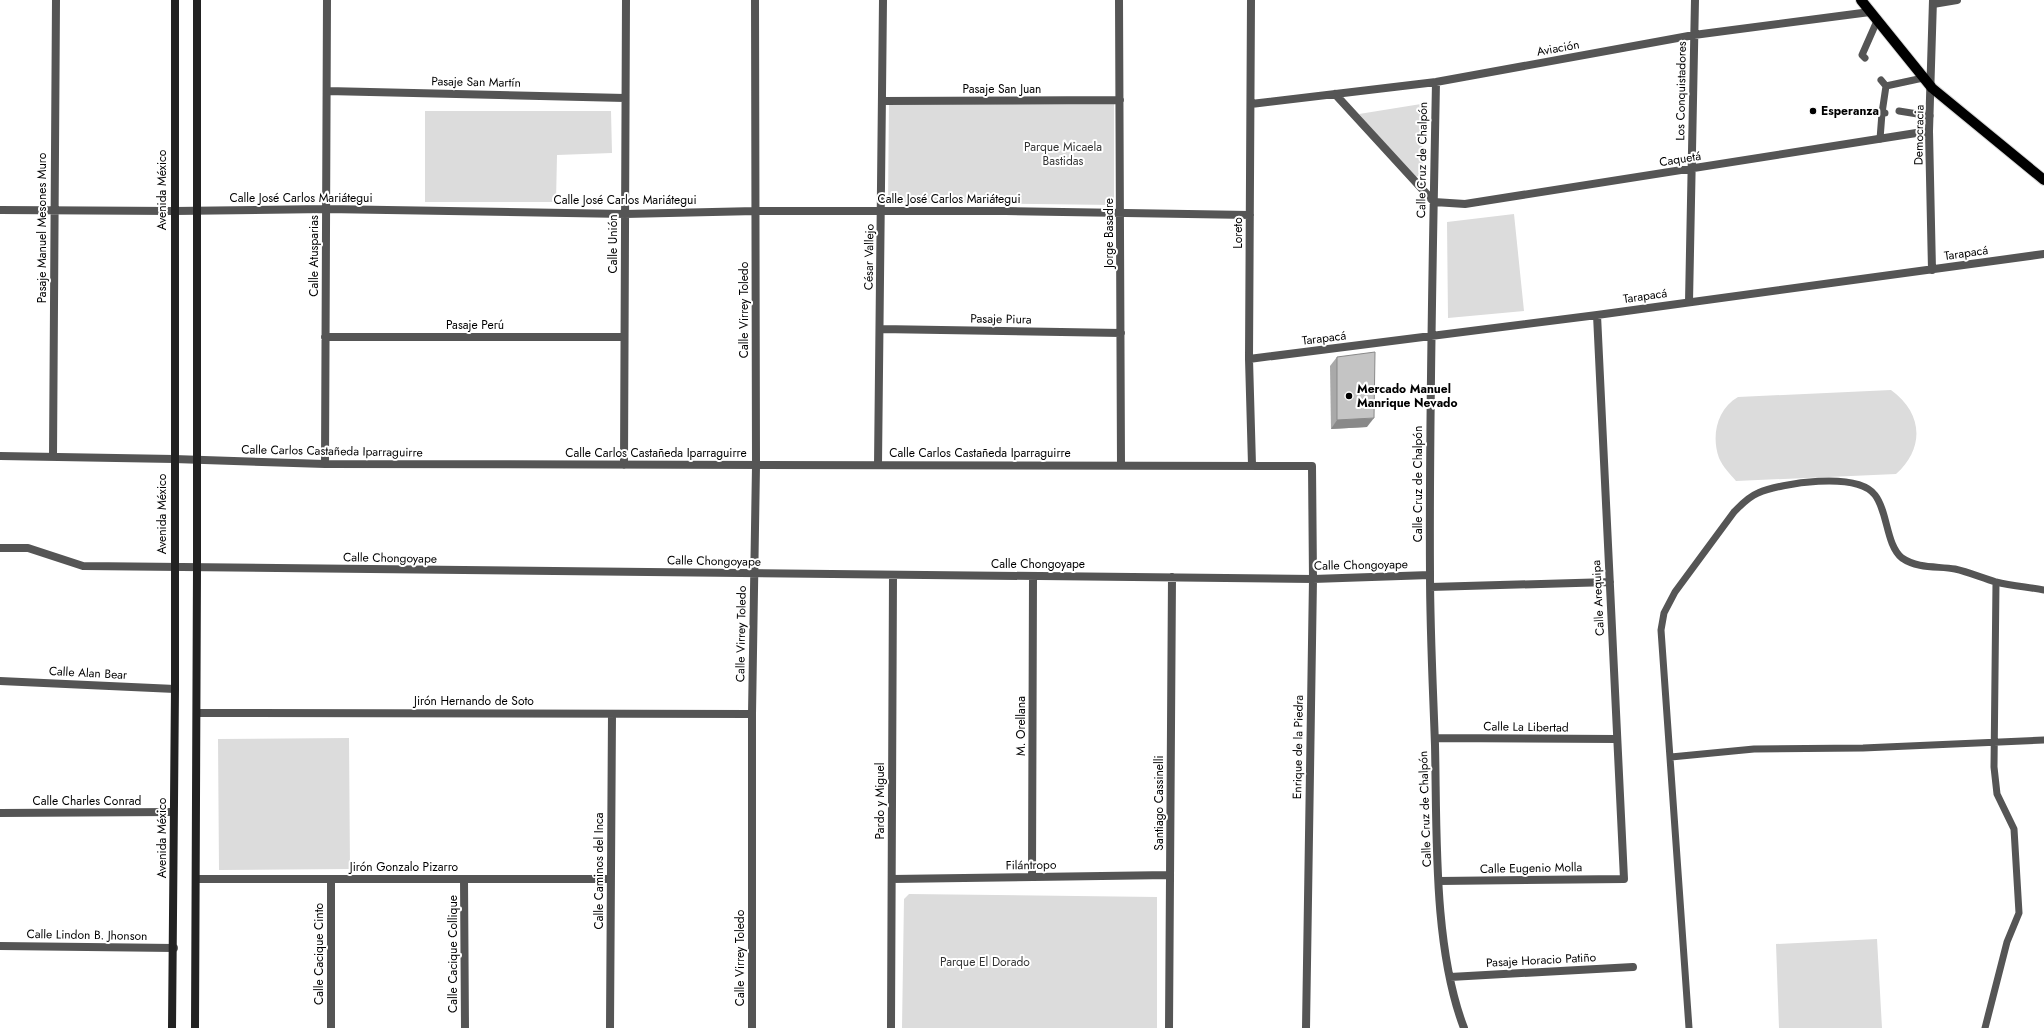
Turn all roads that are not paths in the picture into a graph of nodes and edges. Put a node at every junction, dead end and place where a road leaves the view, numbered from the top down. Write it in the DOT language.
graph roads {
  1 [pos="56,0"];
  2 [pos="175,0"];
  3 [pos="197,0"];
  4 [pos="327,0"];
  5 [pos="626,0"];
  6 [pos="755,0"];
  7 [pos="883,0"];
  8 [pos="1119,0"];
  9 [pos="1251,0"];
  10 [pos="1695,0"];
  11 [pos="1861,0"];
  12 [pos="1957,0"];
  13 [pos="1933,2"];
  14 [pos="1870,12"];
  15 [pos="1877,21"];
  16 [pos="1694,35"];
  17 [pos="1865,58"];
  18 [pos="1923,78"];
  19 [pos="1436,82"];
  20 [pos="1932,88"];
  21 [pos="326,91"];
  22 [pos="1335,94"];
  23 [pos="625,98"];
  24 [pos="1120,100"];
  25 [pos="883,101"];
  26 [pos="1251,104"];
  27 [pos="1899,111"];
  28 [pos="1930,116"];
  29 [pos="1930,131"];
  30 [pos="1880,139"];
  31 [pos="1692,169"];
  32 [pos="2044,180"];
  33 [pos="1434,202"];
  34 [pos="326,209"];
  35 [pos="0,210"];
  36 [pos="54,210"];
  37 [pos="196,210"];
  38 [pos="174,211"];
  39 [pos="756,211"];
  40 [pos="882,211"];
  41 [pos="625,214"];
  42 [pos="1121,214"];
  43 [pos="1250,215"];
  44 [pos="2044,254"];
  45 [pos="1932,270"];
  46 [pos="1689,302"];
  47 [pos="1597,315"];
  48 [pos="880,329"];
  49 [pos="1121,333"];
  50 [pos="1431,336"];
  51 [pos="325,337"];
  52 [pos="624,337"];
  53 [pos="1249,359"];
  54 [pos="0,456"];
  55 [pos="53,457"];
  56 [pos="174,459"];
  57 [pos="196,460"];
  58 [pos="325,464"];
  59 [pos="624,465"];
  60 [pos="878,465"];
  61 [pos="1121,465"];
  62 [pos="1252,465"];
  63 [pos="756,466"];
  64 [pos="1312,466"];
  65 [pos="0,548"];
  66 [pos="174,568"];
  67 [pos="197,568"];
  68 [pos="754,574"];
  69 [pos="893,575"];
  70 [pos="1033,576"];
  71 [pos="1430,576"];
  72 [pos="1172,577"];
  73 [pos="1313,579"];
  74 [pos="1610,582"];
  75 [pos="1996,582"];
  76 [pos="1430,587"];
  77 [pos="2044,590"];
  78 [pos="0,681"];
  79 [pos="175,689"];
  80 [pos="197,713"];
  81 [pos="612,714"];
  82 [pos="752,714"];
  83 [pos="1434,738"];
  84 [pos="1617,740"];
  85 [pos="2044,740"];
  86 [pos="1993,741"];
  87 [pos="1671,757"];
  88 [pos="173,812"];
  89 [pos="0,813"];
  90 [pos="1170,875"];
  91 [pos="1032,877"];
  92 [pos="196,879"];
  93 [pos="331,879"];
  94 [pos="464,879"];
  95 [pos="611,879"];
  96 [pos="892,879"];
  97 [pos="1624,879"];
  98 [pos="1439,881"];
  99 [pos="0,946"];
  100 [pos="174,948"];
  101 [pos="1633,967"];
  102 [pos="1450,977"];
  103 [pos="172,1028"];
  104 [pos="195,1028"];
  105 [pos="331,1028"];
  106 [pos="465,1028"];
  107 [pos="610,1028"];
  108 [pos="752,1028"];
  109 [pos="891,1028"];
  110 [pos="1169,1028"];
  111 [pos="1306,1028"];
  112 [pos="1464,1028"];
  113 [pos="1689,1028"];
  114 [pos="1984,1028"];
  1 -- 36 [label="street, Pasaje Manuel Mesones Muro"];
  2 -- 38 [label="street, Avenida México"];
  3 -- 37 [label="street"];
  4 -- 21 [label="street, Calle Atusparias"];
  5 -- 23 [label="street, Calle Unión"];
  6 -- 39 [label="street, Calle Virrey Toledo"];
  7 -- 25 [label="street, César Vallejo"];
  8 -- 24 [label="street, Jorge Basadre"];
  9 -- 26 [label="street, Loreto"];
  10 -- 16 [label="street, Los Conquistadores"];
  11 -- 14 [label="main road"];
  12 -- 13 [label="street"];
  13 -- 20 [label="street, Democracia"];
  14 -- 15 [label="main road"];
  14 -- 16 [label="street, Aviación"];
  15 -- 17 [label="lane"];
  15 -- 18 [label="main road"];
  16 -- 19 [label="street, Aviación"];
  16 -- 31 [label="street, Los Conquistadores"];
  18 -- 20 [label="main road"];
  18 -- 30 [label="lane"];
  19 -- 22 [label="street, Aviación"];
  19 -- 33 [label="street, Calle Cruz de Chalpón"];
  20 -- 28 [label="street, Democracia"];
  20 -- 32 [label="main road"];
  21 -- 23 [label="street, Pasaje San Martín"];
  21 -- 34 [label="street, Calle Atusparias"];
  22 -- 26 [label="street, Aviación"];
  22 -- 33 [label="street"];
  23 -- 41 [label="street, Calle Unión"];
  24 -- 25 [label="street, Pasaje San Juan"];
  24 -- 42 [label="street, Jorge Basadre"];
  25 -- 40 [label="street, César Vallejo"];
  26 -- 43 [label="street, Loreto"];
  27 -- 28 [label="lane"];
  28 -- 29 [label="street, Democracia"];
  29 -- 30 [label="street, Caquetá"];
  29 -- 45 [label="street, Democracia"];
  30 -- 31 [label="street, Caquetá"];
  31 -- 33 [label="street, Caquetá"];
  31 -- 46 [label="street, Los Conquistadores"];
  33 -- 50 [label="street, Calle Cruz de Chalpón"];
  34 -- 37 [label="street, Calle José Carlos Mariátegui"];
  34 -- 41 [label="street, Calle José Carlos Mariátegui"];
  34 -- 51 [label="street, Calle Atusparias"];
  35 -- 36 [label="street, Calle José Carlos Mariátegui"];
  36 -- 38 [label="street, Calle José Carlos Mariátegui"];
  36 -- 55 [label="street, Pasaje Manuel Mesones Muro"];
  37 -- 38 [label="street, Calle José Carlos Mariátegui"];
  37 -- 57 [label="street"];
  38 -- 56 [label="street, Avenida México"];
  39 -- 40 [label="street, Calle José Carlos Mariátegui"];
  39 -- 41 [label="street, Calle José Carlos Mariátegui"];
  39 -- 63 [label="street, Calle Virrey Toledo"];
  40 -- 42 [label="street, Calle José Carlos Mariátegui"];
  40 -- 48 [label="street, César Vallejo"];
  41 -- 52 [label="street, Calle Unión"];
  42 -- 43 [label="street, Calle José Carlos Mariátegui"];
  42 -- 49 [label="street, Jorge Basadre"];
  43 -- 53 [label="street, Loreto"];
  44 -- 45 [label="street, Tarapacá"];
  45 -- 46 [label="street, Tarapacá"];
  46 -- 47 [label="street, Tarapacá"];
  47 -- 50 [label="street, Tarapacá"];
  47 -- 74 [label="street, Calle Arequipa"];
  48 -- 49 [label="street, Pasaje Piura"];
  48 -- 60 [label="street, César Vallejo"];
  49 -- 61 [label="street, Jorge Basadre"];
  50 -- 53 [label="street, Tarapacá"];
  50 -- 71 [label="street, Calle Cruz de Chalpón"];
  51 -- 52 [label="street, Pasaje Perú"];
  51 -- 58 [label="street, Calle Atusparias"];
  52 -- 59 [label="street, Calle Unión"];
  53 -- 62 [label="street, Loreto"];
  54 -- 55 [label="street, Calle Carlos Castañeda Iparraguirre"];
  55 -- 56 [label="street, Calle Carlos Castañeda Iparraguirre"];
  56 -- 57 [label="street, Calle Carlos Castañeda Iparraguirre"];
  56 -- 66 [label="street, Avenida México"];
  57 -- 58 [label="street, Calle Carlos Castañeda Iparraguirre"];
  57 -- 67 [label="street"];
  58 -- 59 [label="street, Calle Carlos Castañeda Iparraguirre"];
  59 -- 63 [label="street, Calle Carlos Castañeda Iparraguirre"];
  60 -- 61 [label="street, Calle Carlos Castañeda Iparraguirre"];
  60 -- 63 [label="street, Calle Carlos Castañeda Iparraguirre"];
  61 -- 62 [label="street, Calle Carlos Castañeda Iparraguirre"];
  62 -- 64 [label="street, Calle Carlos Castañeda Iparraguirre"];
  63 -- 68 [label="street, Calle Virrey Toledo"];
  64 -- 73 [label="street, Enrique de la Piedra"];
  65 -- 66 [label="street, Calle Chongoyape"];
  66 -- 67 [label="street, Calle Chongoyape"];
  66 -- 79 [label="street, Avenida México"];
  67 -- 68 [label="street, Calle Chongoyape"];
  67 -- 80 [label="street"];
  68 -- 69 [label="street, Calle Chongoyape"];
  68 -- 82 [label="street, Calle Virrey Toledo"];
  69 -- 70 [label="street, Calle Chongoyape"];
  69 -- 96 [label="street, Pardo y Miguel"];
  70 -- 72 [label="street, Calle Chongoyape"];
  70 -- 91 [label="street, M. Orellana"];
  71 -- 73 [label="street, Calle Chongoyape"];
  71 -- 76 [label="street, Calle Cruz de Chalpón"];
  72 -- 73 [label="street, Calle Chongoyape"];
  72 -- 90 [label="street, Santiago Cassinelli"];
  73 -- 111 [label="street, Enrique de la Piedra"];
  74 -- 76 [label="street"];
  74 -- 84 [label="street, Calle Arequipa"];
  75 -- 77 [label="lane"];
  75 -- 86 [label="lane"];
  75 -- 87 [label="lane"];
  76 -- 83 [label="street, Calle Cruz de Chalpón"];
  78 -- 79 [label="street, Calle Alan Bear"];
  79 -- 88 [label="street, Avenida México"];
  80 -- 81 [label="street, Jirón Hernando de Soto"];
  80 -- 92 [label="street"];
  81 -- 82 [label="street, Jirón Hernando de Soto"];
  81 -- 95 [label="street, Calle Caminos del Inca"];
  82 -- 108 [label="street, Calle Virrey Toledo"];
  83 -- 84 [label="street, Calle La Libertad"];
  83 -- 98 [label="street, Calle Cruz de Chalpón"];
  84 -- 97 [label="street, Calle Arequipa"];
  85 -- 86 [label="lane"];
  86 -- 87 [label="lane"];
  86 -- 114 [label="lane"];
  87 -- 113 [label="lane"];
  88 -- 89 [label="street, Calle Charles Conrad"];
  88 -- 100 [label="street, Avenida México"];
  90 -- 91 [label="street, Filántropo"];
  90 -- 110 [label="street, Santiago Cassinelli"];
  91 -- 96 [label="street, Filántropo"];
  92 -- 93 [label="street, Jirón Gonzalo Pizarro"];
  92 -- 104 [label="street"];
  93 -- 94 [label="street, Jirón Gonzalo Pizarro"];
  93 -- 105 [label="street, Calle Cacique Cinto"];
  94 -- 95 [label="street, Jirón Gonzalo Pizarro"];
  94 -- 106 [label="street, Calle Cacique Collique"];
  95 -- 107 [label="street, Calle Caminos del Inca"];
  96 -- 109 [label="street, Pardo y Miguel"];
  97 -- 98 [label="street, Calle Eugenio Molla"];
  98 -- 102 [label="street, Calle Cruz de Chalpón"];
  99 -- 100 [label="street, Calle Lindon B. Jhonson"];
  100 -- 103 [label="street, Avenida México"];
  101 -- 102 [label="street, Pasaje Horacio Patiño"];
  102 -- 112 [label="street, Calle Cruz de Chalpón"];
}
